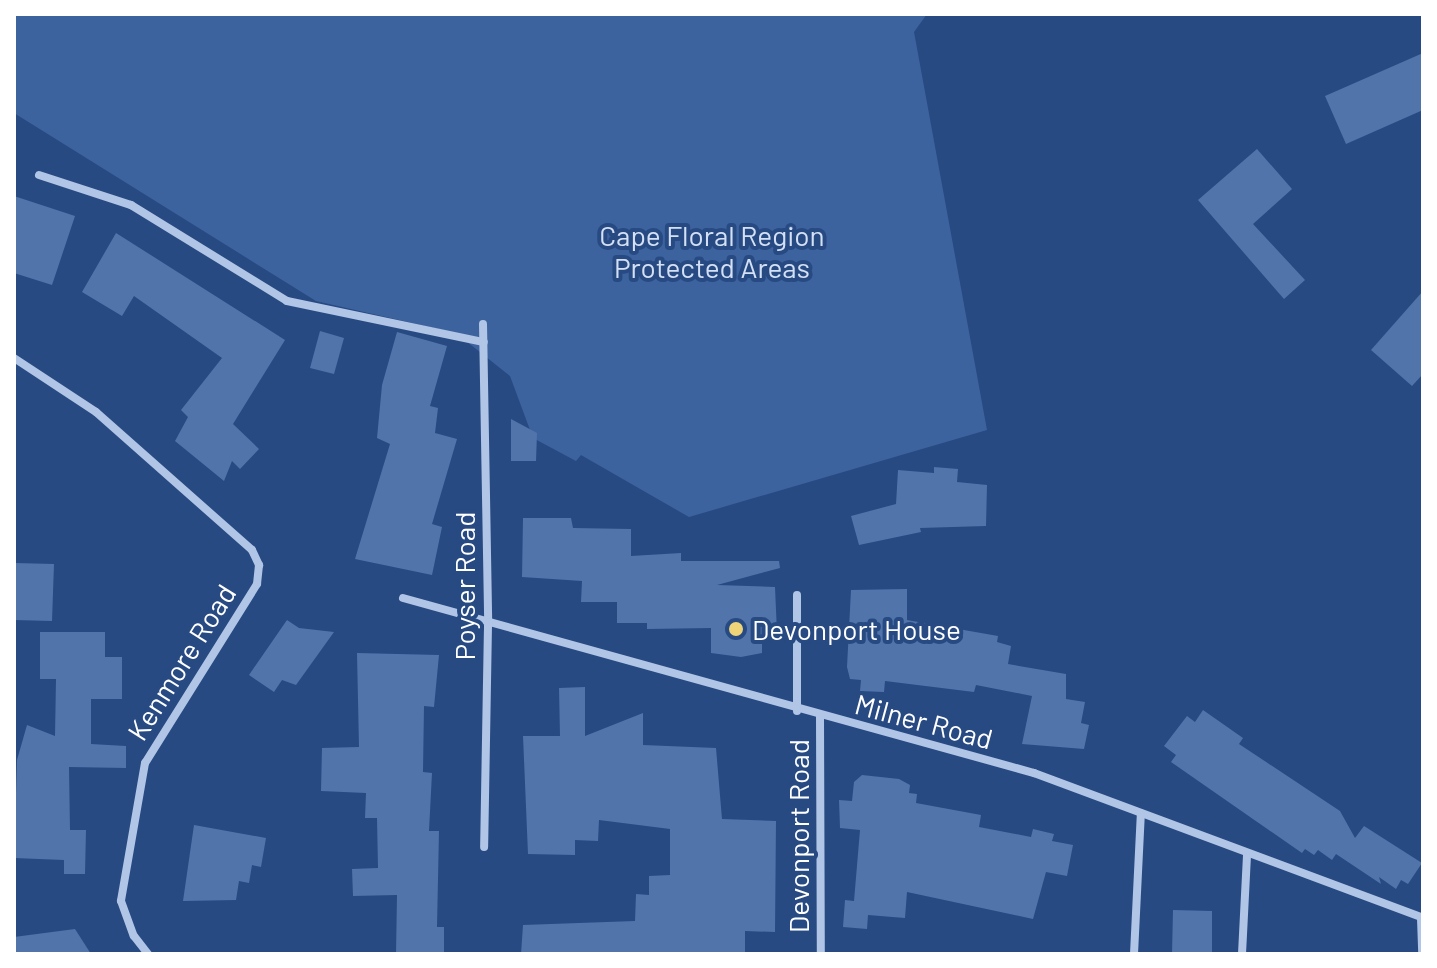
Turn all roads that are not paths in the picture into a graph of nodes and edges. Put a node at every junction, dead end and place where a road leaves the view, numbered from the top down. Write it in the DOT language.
graph roads {
  1 [pos="39,175"];
  2 [pos="483,324"];
  3 [pos="484,342"];
  4 [pos="14,358"];
  5 [pos="797,595"];
  6 [pos="403,598"];
  7 [pos="488,625"];
  8 [pos="797,711"];
  9 [pos="820,717"];
  10 [pos="1141,813"];
  11 [pos="484,847"];
  12 [pos="1247,854"];
  13 [pos="1422,918"];
  14 [pos="148,954"];
  15 [pos="821,954"];
  16 [pos="1134,954"];
  17 [pos="1242,954"];
  18 [pos="1422,954"];
  1 -- 3 [label="street"];
  2 -- 3 [label="street, Poyser Road"];
  3 -- 7 [label="street, Poyser Road"];
  4 -- 14 [label="street, Kenmore Road"];
  5 -- 8 [label="street, Devonport Road"];
  6 -- 7 [label="street, Milner Road"];
  7 -- 8 [label="street, Milner Road"];
  7 -- 11 [label="street, Poyser Road"];
  8 -- 9 [label="street, Milner Road"];
  9 -- 10 [label="street, Milner Road"];
  9 -- 15 [label="street, Devonport Road"];
  10 -- 12 [label="street, Milner Road"];
  10 -- 16 [label="street"];
  12 -- 13 [label="street, Milner Road"];
  12 -- 17 [label="street"];
  13 -- 18 [label="street"];
}
